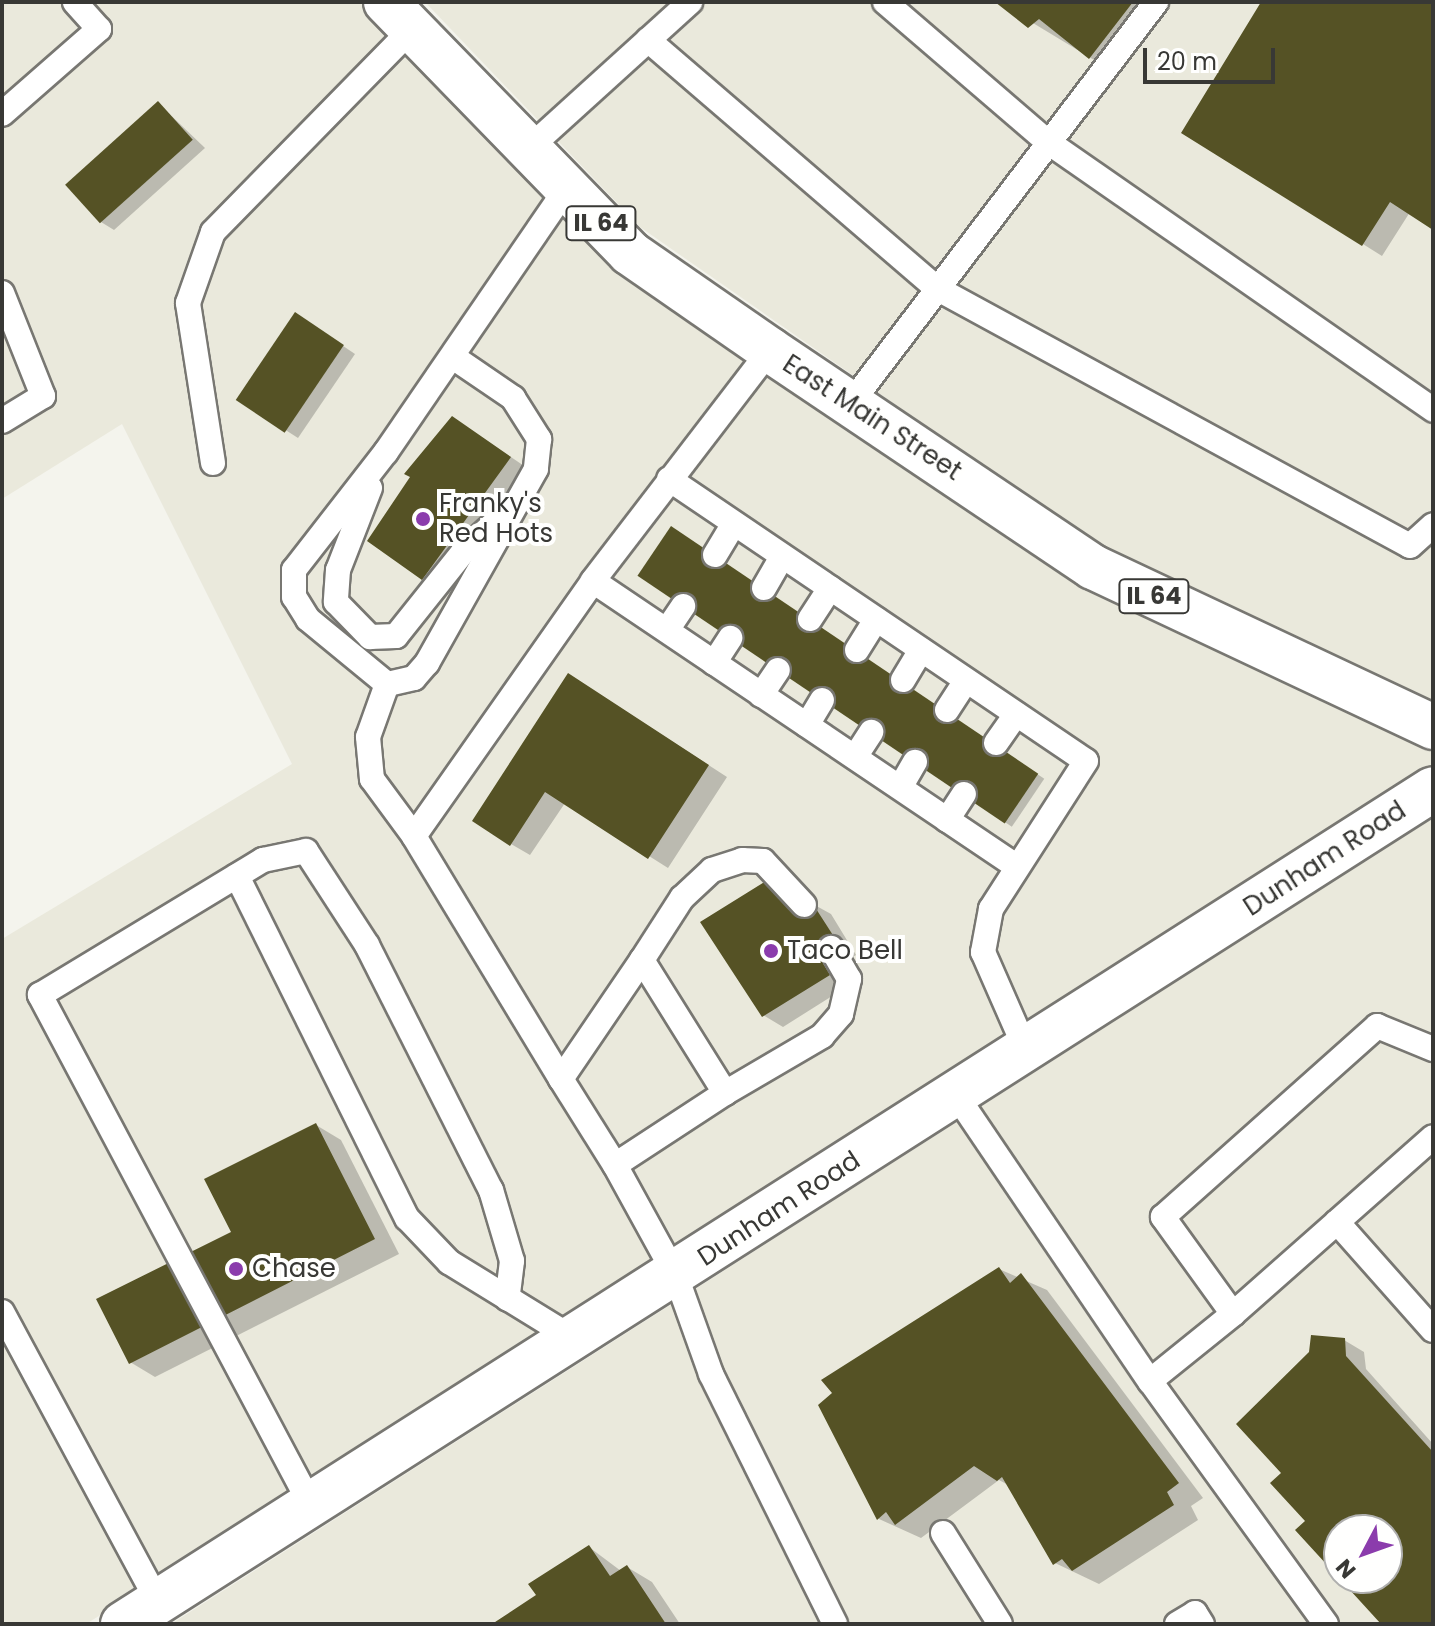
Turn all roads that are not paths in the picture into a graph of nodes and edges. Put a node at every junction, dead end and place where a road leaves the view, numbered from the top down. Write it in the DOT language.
graph roads {
  1 [pos="75,2"];
  2 [pos="690,2"];
  3 [pos="885,2"];
  4 [pos="1156,2"];
  5 [pos="399,16"];
  6 [pos="648,40"];
  7 [pos="2,114"];
  8 [pos="1048,142"];
  9 [pos="528,149"];
  10 [pos="567,188"];
  11 [pos="938,289"];
  12 [pos="2,293"];
  13 [pos="770,350"];
  14 [pos="453,357"];
  15 [pos="851,403"];
  16 [pos="1433,410"];
  17 [pos="2,421"];
  18 [pos="386,452"];
  19 [pos="213,463"];
  20 [pos="669,479"];
  21 [pos="530,491"];
  22 [pos="1433,525"];
  23 [pos="732,527"];
  24 [pos="715,555"];
  25 [pos="781,558"];
  26 [pos="593,581"];
  27 [pos="764,588"];
  28 [pos="830,588"];
  29 [pos="683,606"];
  30 [pos="810,619"];
  31 [pos="876,619"];
  32 [pos="667,630"];
  33 [pos="730,638"];
  34 [pos="857,650"];
  35 [pos="921,650"];
  36 [pos="714,663"];
  37 [pos="778,670"];
  38 [pos="903,680"];
  39 [pos="966,681"];
  40 [pos="387,684"];
  41 [pos="761,695"];
  42 [pos="822,700"];
  43 [pos="947,710"];
  44 [pos="1016,714"];
  45 [pos="807,725"];
  46 [pos="1433,727"];
  47 [pos="871,732"];
  48 [pos="996,743"];
  49 [pos="855,757"];
  50 [pos="915,762"];
  51 [pos="901,786"];
  52 [pos="1433,789"];
  53 [pos="964,794"];
  54 [pos="947,820"];
  55 [pos="414,836"];
  56 [pos="1016,866"];
  57 [pos="237,876"];
  58 [pos="804,905"];
  59 [pos="831,948"];
  60 [pos="642,960"];
  61 [pos="1433,1049"];
  62 [pos="1026,1050"];
  63 [pos="561,1079"];
  64 [pos="725,1093"];
  65 [pos="956,1095"];
  66 [pos="1433,1137"];
  67 [pos="615,1165"];
  68 [pos="1337,1222"];
  69 [pos="676,1276"];
  70 [pos="507,1299"];
  71 [pos="2,1312"];
  72 [pos="1233,1314"];
  73 [pos="1433,1330"];
  74 [pos="574,1339"];
  75 [pos="1150,1381"];
  76 [pos="311,1505"];
  77 [pos="943,1533"];
  78 [pos="140,1613"];
  79 [pos="835,1624"];
  80 [pos="1000,1624"];
  81 [pos="1177,1624"];
  82 [pos="1202,1624"];
  83 [pos="1326,1624"];
  1 -- 7 [label="lane"];
  2 -- 6 [label="lane"];
  3 -- 8 [label="lane"];
  4 -- 8 [label="lane"];
  5 -- 9 [label="street, East Main Street / IL 64"];
  5 -- 19 [label="lane"];
  6 -- 9 [label="lane"];
  6 -- 11 [label="lane"];
  8 -- 11 [label="lane"];
  8 -- 16 [label="lane"];
  9 -- 10 [label="street, East Main Street / IL 64"];
  10 -- 13 [label="street, East Main Street / IL 64"];
  10 -- 14 [label="lane"];
  11 -- 15 [label="lane"];
  11 -- 22 [label="lane"];
  12 -- 17 [label="lane"];
  13 -- 15 [label="street, East Main Street / IL 64"];
  13 -- 20 [label="lane"];
  14 -- 18 [label="lane"];
  14 -- 21 [label="lane"];
  15 -- 46 [label="street, East Main Street / IL 64"];
  18 -- 21 [label="lane"];
  18 -- 40 [label="lane"];
  20 -- 23 [label="lane"];
  20 -- 26 [label="lane"];
  21 -- 40 [label="lane"];
  23 -- 24 [label="lane"];
  23 -- 25 [label="lane"];
  25 -- 27 [label="lane"];
  25 -- 28 [label="lane"];
  26 -- 32 [label="lane"];
  26 -- 55 [label="lane"];
  28 -- 30 [label="lane"];
  28 -- 31 [label="lane"];
  29 -- 32 [label="lane"];
  31 -- 34 [label="lane"];
  31 -- 35 [label="lane"];
  32 -- 36 [label="lane"];
  33 -- 36 [label="lane"];
  35 -- 38 [label="lane"];
  35 -- 39 [label="lane"];
  36 -- 41 [label="lane"];
  37 -- 41 [label="lane"];
  39 -- 43 [label="lane"];
  39 -- 44 [label="lane"];
  40 -- 55 [label="lane"];
  41 -- 45 [label="lane"];
  42 -- 45 [label="lane"];
  44 -- 48 [label="lane"];
  44 -- 56 [label="lane"];
  45 -- 49 [label="lane"];
  47 -- 49 [label="lane"];
  49 -- 51 [label="lane"];
  50 -- 51 [label="lane"];
  51 -- 54 [label="lane"];
  52 -- 62 [label="street, Dunham Road"];
  53 -- 54 [label="lane"];
  54 -- 56 [label="lane"];
  55 -- 63 [label="lane"];
  56 -- 62 [label="lane"];
  57 -- 70 [label="lane"];
  57 -- 70 [label="lane"];
  57 -- 76 [label="lane"];
  58 -- 60 [label="lane"];
  59 -- 64 [label="lane"];
  60 -- 63 [label="lane"];
  60 -- 64 [label="lane"];
  61 -- 72 [label="lane"];
  62 -- 65 [label="street, Dunham Road"];
  63 -- 67 [label="lane"];
  64 -- 67 [label="lane"];
  65 -- 69 [label="street, Dunham Road"];
  65 -- 75 [label="lane"];
  66 -- 68 [label="lane"];
  67 -- 69 [label="lane"];
  68 -- 72 [label="lane"];
  68 -- 73 [label="lane"];
  69 -- 74 [label="street, Dunham Road"];
  69 -- 79 [label="lane"];
  70 -- 74 [label="lane"];
  71 -- 78 [label="lane"];
  72 -- 75 [label="lane"];
  74 -- 76 [label="street, Dunham Road"];
  75 -- 83 [label="lane"];
  76 -- 78 [label="street, Dunham Road"];
  77 -- 80 [label="lane"];
  81 -- 82 [label="lane"];
}
